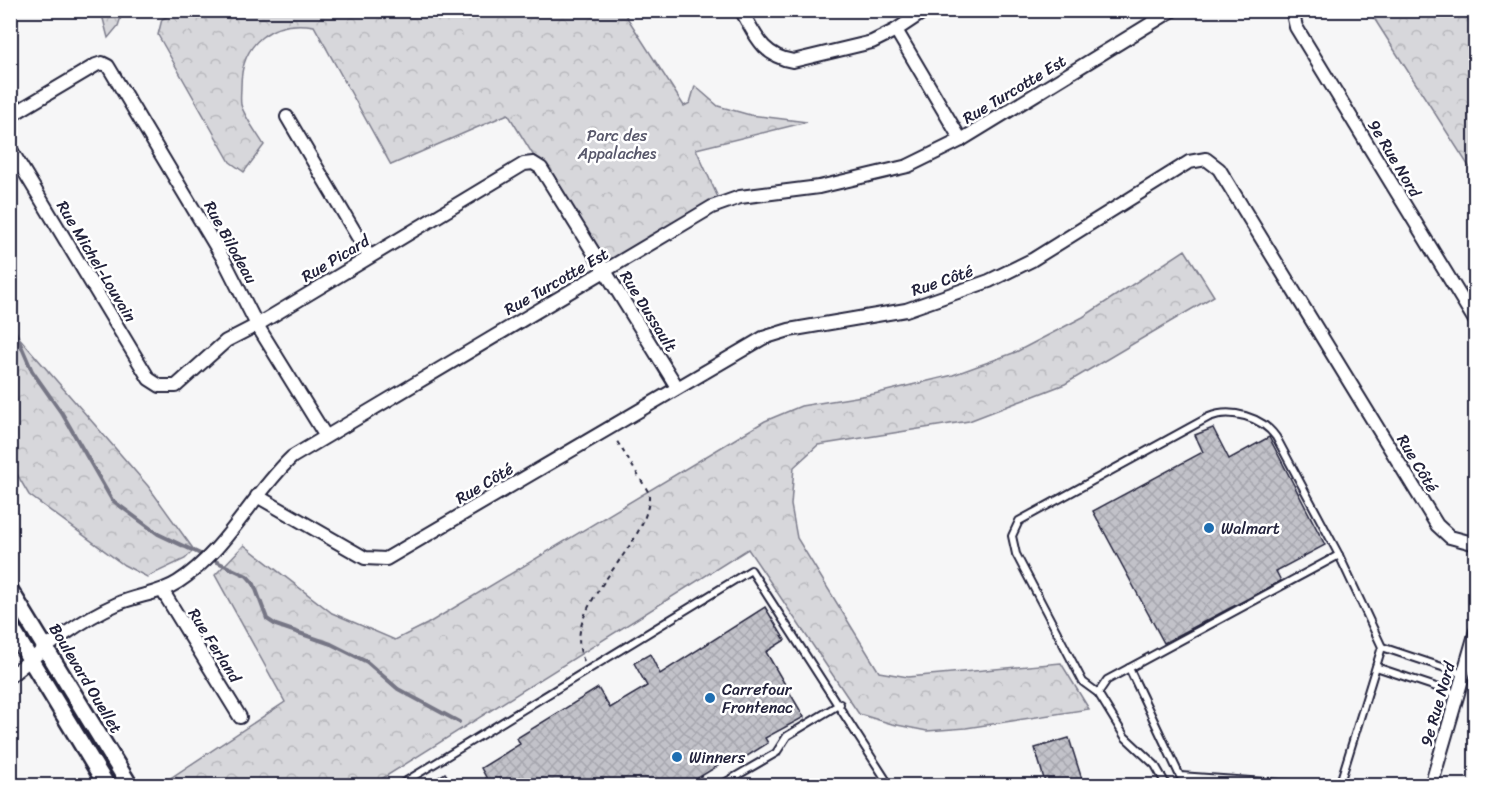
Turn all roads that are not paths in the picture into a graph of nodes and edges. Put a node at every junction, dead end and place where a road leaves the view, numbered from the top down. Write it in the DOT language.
graph roads {
  1 [pos="741,10"];
  2 [pos="926,10"];
  3 [pos="1173,10"];
  4 [pos="1292,10"];
  5 [pos="896,30"];
  6 [pos="10,116"];
  7 [pos="287,117"];
  8 [pos="961,140"];
  9 [pos="10,148"];
  10 [pos="533,163"];
  11 [pos="369,256"];
  12 [pos="605,272"];
  13 [pos="1476,322"];
  14 [pos="257,325"];
  15 [pos="160,386"];
  16 [pos="677,387"];
  17 [pos="325,435"];
  18 [pos="257,496"];
  19 [pos="1476,544"];
  20 [pos="1339,555"];
  21 [pos="10,590"];
  22 [pos="162,590"];
  23 [pos="10,626"];
  24 [pos="1476,631"];
  25 [pos="45,646"];
  26 [pos="1382,647"];
  27 [pos="31,659"];
  28 [pos="1376,667"];
  29 [pos="1129,668"];
  30 [pos="1463,674"];
  31 [pos="10,675"];
  32 [pos="1098,693"];
  33 [pos="1457,694"];
  34 [pos="840,704"];
  35 [pos="240,717"];
  36 [pos="107,786"];
  37 [pos="130,786"];
  38 [pos="398,786"];
  39 [pos="719,786"];
  40 [pos="890,786"];
  41 [pos="1167,786"];
  42 [pos="1322,786"];
  43 [pos="1339,786"];
  44 [pos="1431,786"];
  1 -- 5 [label="street"];
  2 -- 5 [label="street"];
  3 -- 8 [label="street, Rue Turcotte Est"];
  4 -- 13 [label="street, 9e Rue Nord"];
  5 -- 8 [label="street"];
  6 -- 14 [label="street, Rue Bilodeau"];
  7 -- 11 [label="street"];
  8 -- 12 [label="street, Rue Turcotte Est"];
  9 -- 15 [label="street, Rue Michel-Louvain"];
  10 -- 11 [label="street, Rue Picard"];
  10 -- 12 [label="street, Rue Dussault"];
  11 -- 14 [label="street, Rue Picard"];
  12 -- 16 [label="street, Rue Dussault"];
  12 -- 17 [label="street, Rue Turcotte Est"];
  14 -- 15 [label="street, Rue Picard"];
  14 -- 17 [label="street, Rue Bilodeau"];
  16 -- 18 [label="street, Rue Côté"];
  16 -- 19 [label="street, Rue Côté"];
  17 -- 18 [label="street, Rue Turcotte Est"];
  18 -- 22 [label="street, Rue Turcotte Est"];
  20 -- 26 [label="lane"];
  20 -- 29 [label="lane"];
  20 -- 32 [label="lane"];
  21 -- 25 [label="street, Boulevard Ouellet"];
  22 -- 25 [label="street, Rue Turcotte Est"];
  22 -- 35 [label="street, Rue Ferland"];
  23 -- 27 [label="street"];
  24 -- 30 [label="street, 9e Rue Nord"];
  25 -- 27 [label="street, Rue Turcotte Est"];
  25 -- 37 [label="street, Boulevard Ouellet"];
  26 -- 28 [label="lane"];
  26 -- 30 [label="lane"];
  27 -- 31 [label="street, Rue Turcotte Est"];
  27 -- 36 [label="street"];
  28 -- 33 [label="lane"];
  28 -- 43 [label="lane"];
  29 -- 32 [label="lane"];
  29 -- 42 [label="lane"];
  30 -- 33 [label="street, 9e Rue Nord"];
  32 -- 41 [label="lane"];
  33 -- 44 [label="street, 9e Rue Nord"];
  34 -- 38 [label="lane"];
  34 -- 39 [label="lane"];
  34 -- 40 [label="lane"];
}
